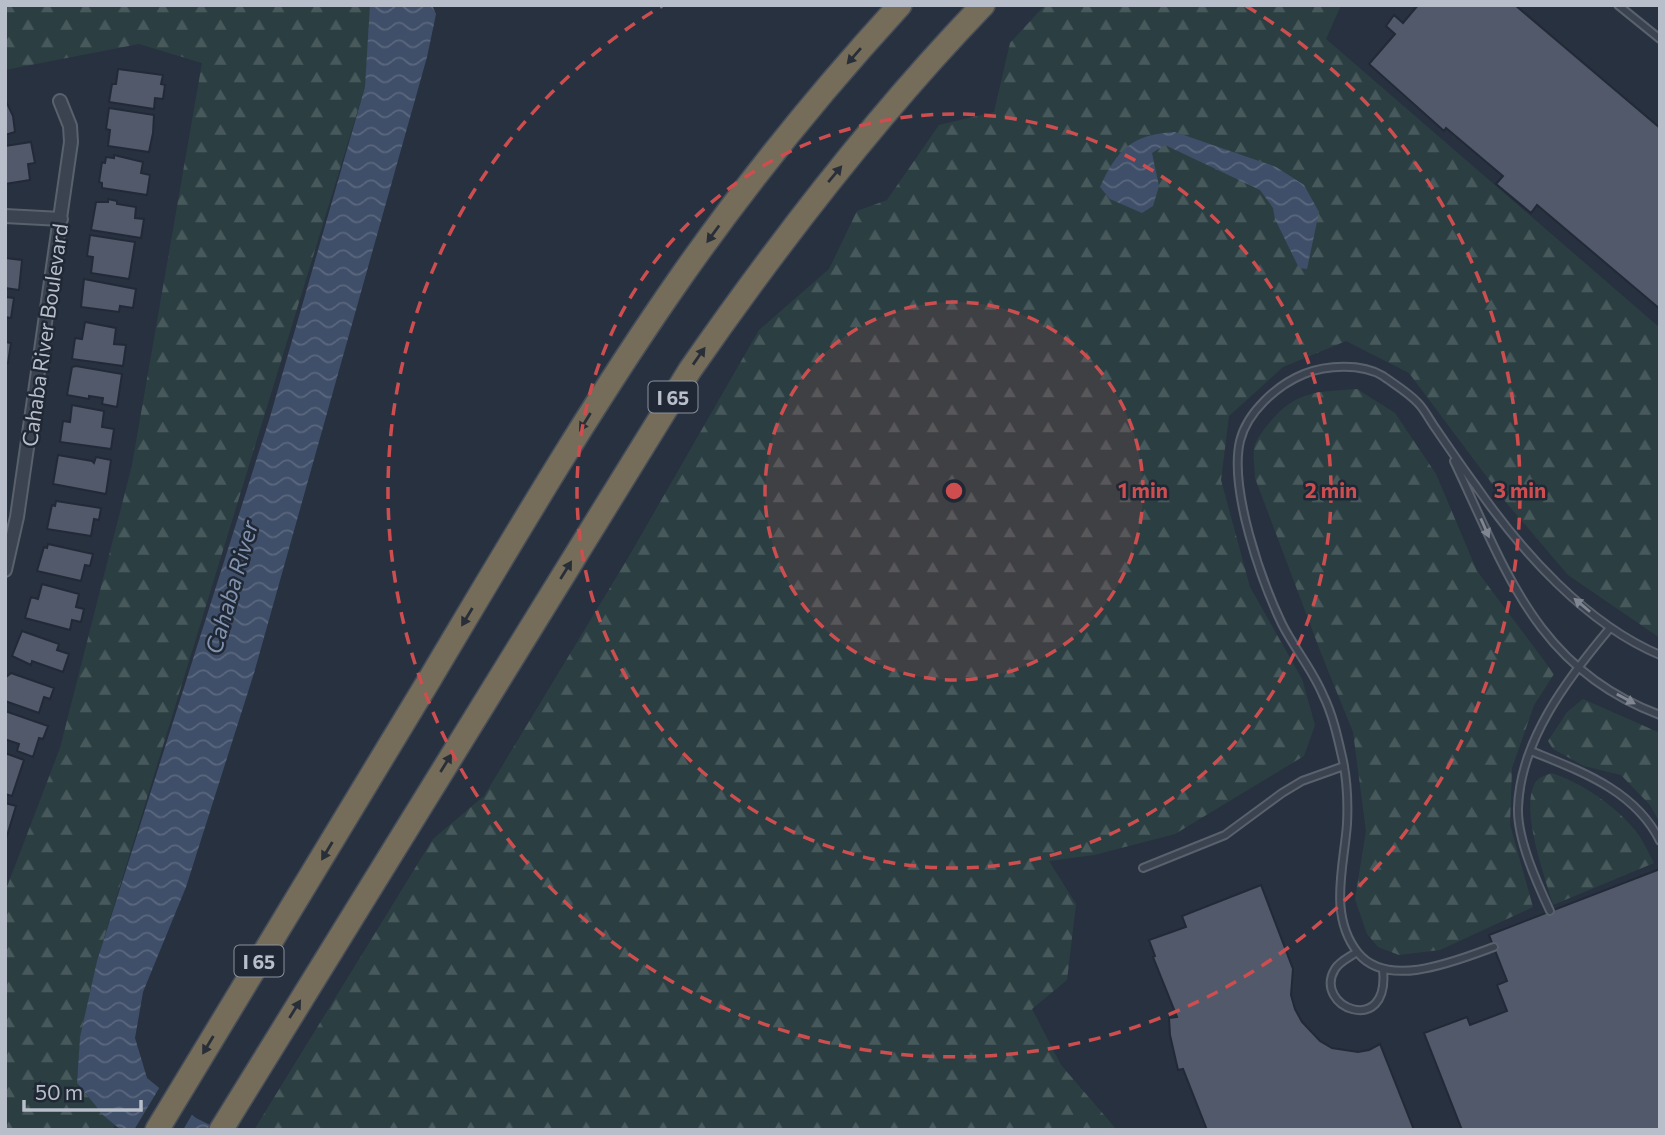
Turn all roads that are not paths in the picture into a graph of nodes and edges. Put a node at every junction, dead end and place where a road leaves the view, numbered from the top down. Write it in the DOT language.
graph roads {
  1 [pos="900,5"];
  2 [pos="983,5"];
  3 [pos="1618,5"];
  4 [pos="1660,39"];
  5 [pos="60,101"];
  6 [pos="5,216"];
  7 [pos="61,219"];
  8 [pos="1446,444"];
  9 [pos="5,570"];
  10 [pos="1610,628"];
  11 [pos="1660,655"];
  12 [pos="1577,667"];
  13 [pos="1660,715"];
  14 [pos="1531,751"];
  15 [pos="1344,766"];
  16 [pos="1660,841"];
  17 [pos="1143,868"];
  18 [pos="1550,911"];
  19 [pos="1494,947"];
  20 [pos="1357,953"];
  21 [pos="1384,970"];
  22 [pos="157,1130"];
  23 [pos="221,1130"];
  1 -- 22 [label="highway, I 65, one-way"];
  23 -- 2 [label="highway, I 65, one-way"];
  3 -- 4 [label="lane"];
  5 -- 7 [label="street, Cahaba River Boulevard"];
  6 -- 7 [label="street"];
  7 -- 9 [label="street, Cahaba River Boulevard"];
  10 -- 8 [label="lane, one-way"];
  8 -- 12 [label="lane, one-way"];
  8 -- 15 [label="lane"];
  10 -- 11 [label="lane"];
  10 -- 12 [label="lane"];
  12 -- 13 [label="lane, one-way"];
  12 -- 14 [label="lane"];
  14 -- 16 [label="lane"];
  14 -- 18 [label="lane"];
  15 -- 17 [label="lane"];
  15 -- 20 [label="lane"];
  19 -- 21 [label="lane"];
  20 -- 21 [label="lane"];
  20 -- 21 [label="lane"];
}
